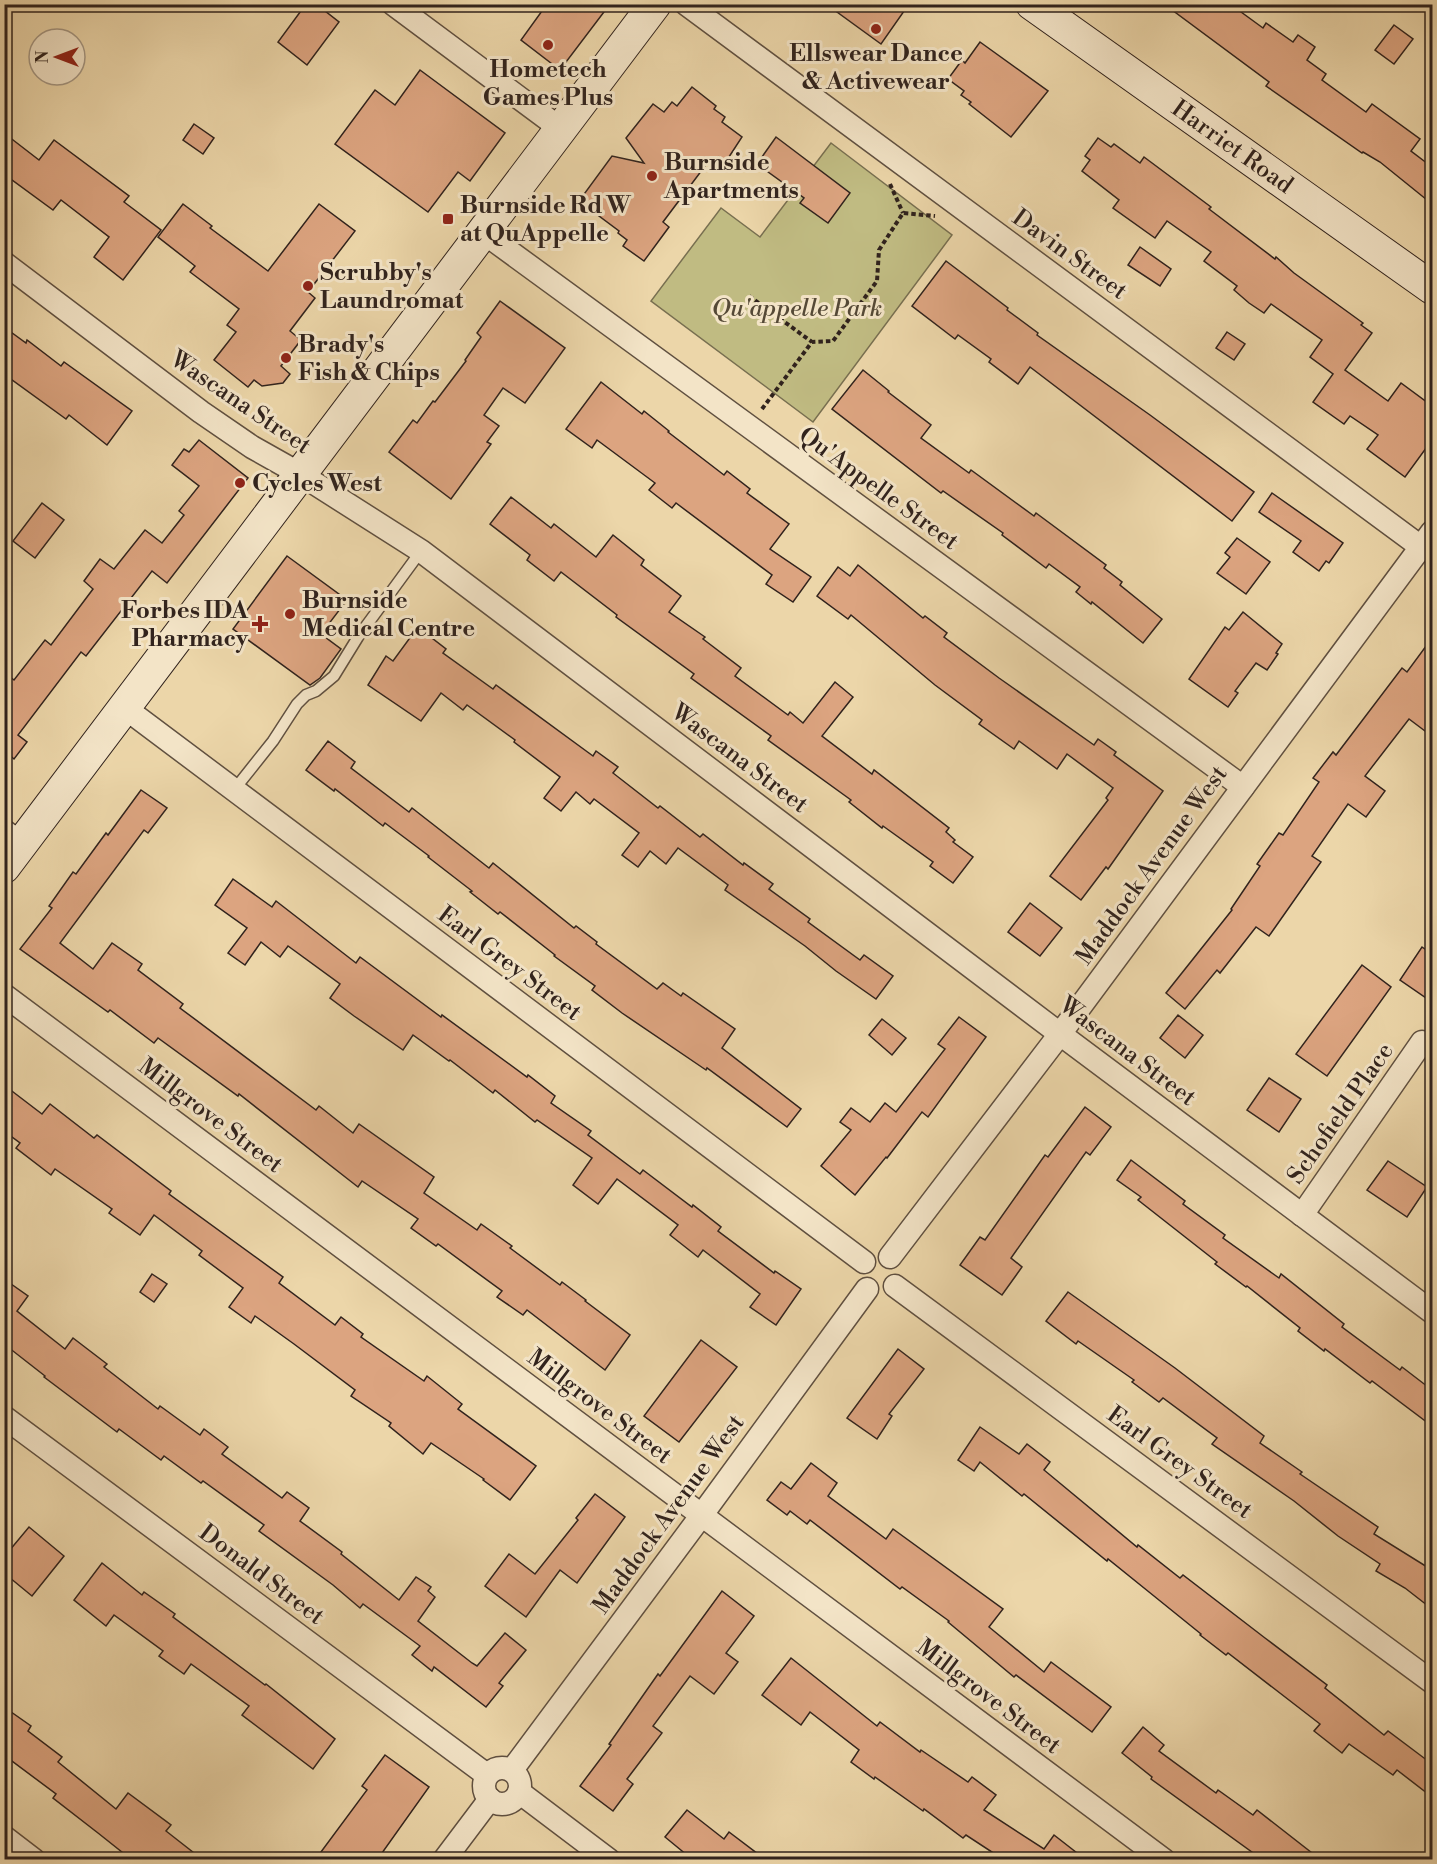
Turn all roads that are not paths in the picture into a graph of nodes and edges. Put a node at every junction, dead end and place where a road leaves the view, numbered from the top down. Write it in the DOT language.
graph roads {
  1 [pos="393,4"];
  2 [pos="655,4"];
  3 [pos="686,4"];
  4 [pos="1032,4"];
  5 [pos="561,129"];
  6 [pos="484,233"];
  7 [pos="4,263"];
  8 [pos="1432,288"];
  9 [pos="300,474"];
  10 [pos="1427,540"];
  11 [pos="421,551"];
  12 [pos="124,708"];
  13 [pos="1243,787"];
  14 [pos="234,790"];
  15 [pos="10,847"];
  16 [pos="4,995"];
  17 [pos="1060,1034"];
  18 [pos="1422,1042"];
  19 [pos="1302,1215"];
  20 [pos="890,1257"];
  21 [pos="864,1262"];
  22 [pos="895,1286"];
  23 [pos="867,1289"];
  24 [pos="1432,1312"];
  25 [pos="4,1417"];
  26 [pos="701,1516"];
  27 [pos="1432,1682"];
  28 [pos="512,1770"];
  29 [pos="487,1775"];
  30 [pos="519,1792"];
  31 [pos="490,1799"];
  32 [pos="4,1838"];
  33 [pos="34,1860"];
  34 [pos="444,1860"];
  35 [pos="609,1860"];
  36 [pos="1164,1860"];
  1 -- 5 [label="street"];
  2 -- 5 [label="main road"];
  3 -- 10 [label="street, Davin Street"];
  4 -- 8 [label="main road, Harriet Road"];
  5 -- 6 [label="main road"];
  6 -- 9 [label="main road"];
  6 -- 13 [label="street, Qu'Appelle Street"];
  7 -- 9 [label="street, Wascana Street"];
  9 -- 11 [label="street, Wascana Street"];
  9 -- 12 [label="main road"];
  10 -- 13 [label="street, Maddock Avenue West"];
  11 -- 14 [label="lane"];
  11 -- 17 [label="street, Wascana Street"];
  12 -- 14 [label="street, Earl Grey Street"];
  12 -- 15 [label="main road"];
  13 -- 17 [label="street, Maddock Avenue West"];
  14 -- 21 [label="street, Earl Grey Street"];
  16 -- 26 [label="street, Millgrove Street"];
  17 -- 19 [label="street, Wascana Street"];
  17 -- 20 [label="street, Maddock Avenue West"];
  18 -- 19 [label="street, Schofield Place"];
  19 -- 24 [label="street, Wascana Street"];
  20 -- 21 [label="street"];
  20 -- 22 [label="street"];
  21 -- 23 [label="street"];
  22 -- 23 [label="street"];
  22 -- 27 [label="street, Earl Grey Street"];
  23 -- 26 [label="street, Maddock Avenue West"];
  25 -- 29 [label="street, Donald Street"];
  26 -- 28 [label="street, Maddock Avenue West"];
  26 -- 36 [label="street, Millgrove Street"];
  28 -- 29 [label="street"];
  28 -- 30 [label="street"];
  29 -- 31 [label="street"];
  30 -- 31 [label="street"];
  30 -- 35 [label="street"];
  31 -- 34 [label="street"];
  32 -- 33 [label="street"];
}
